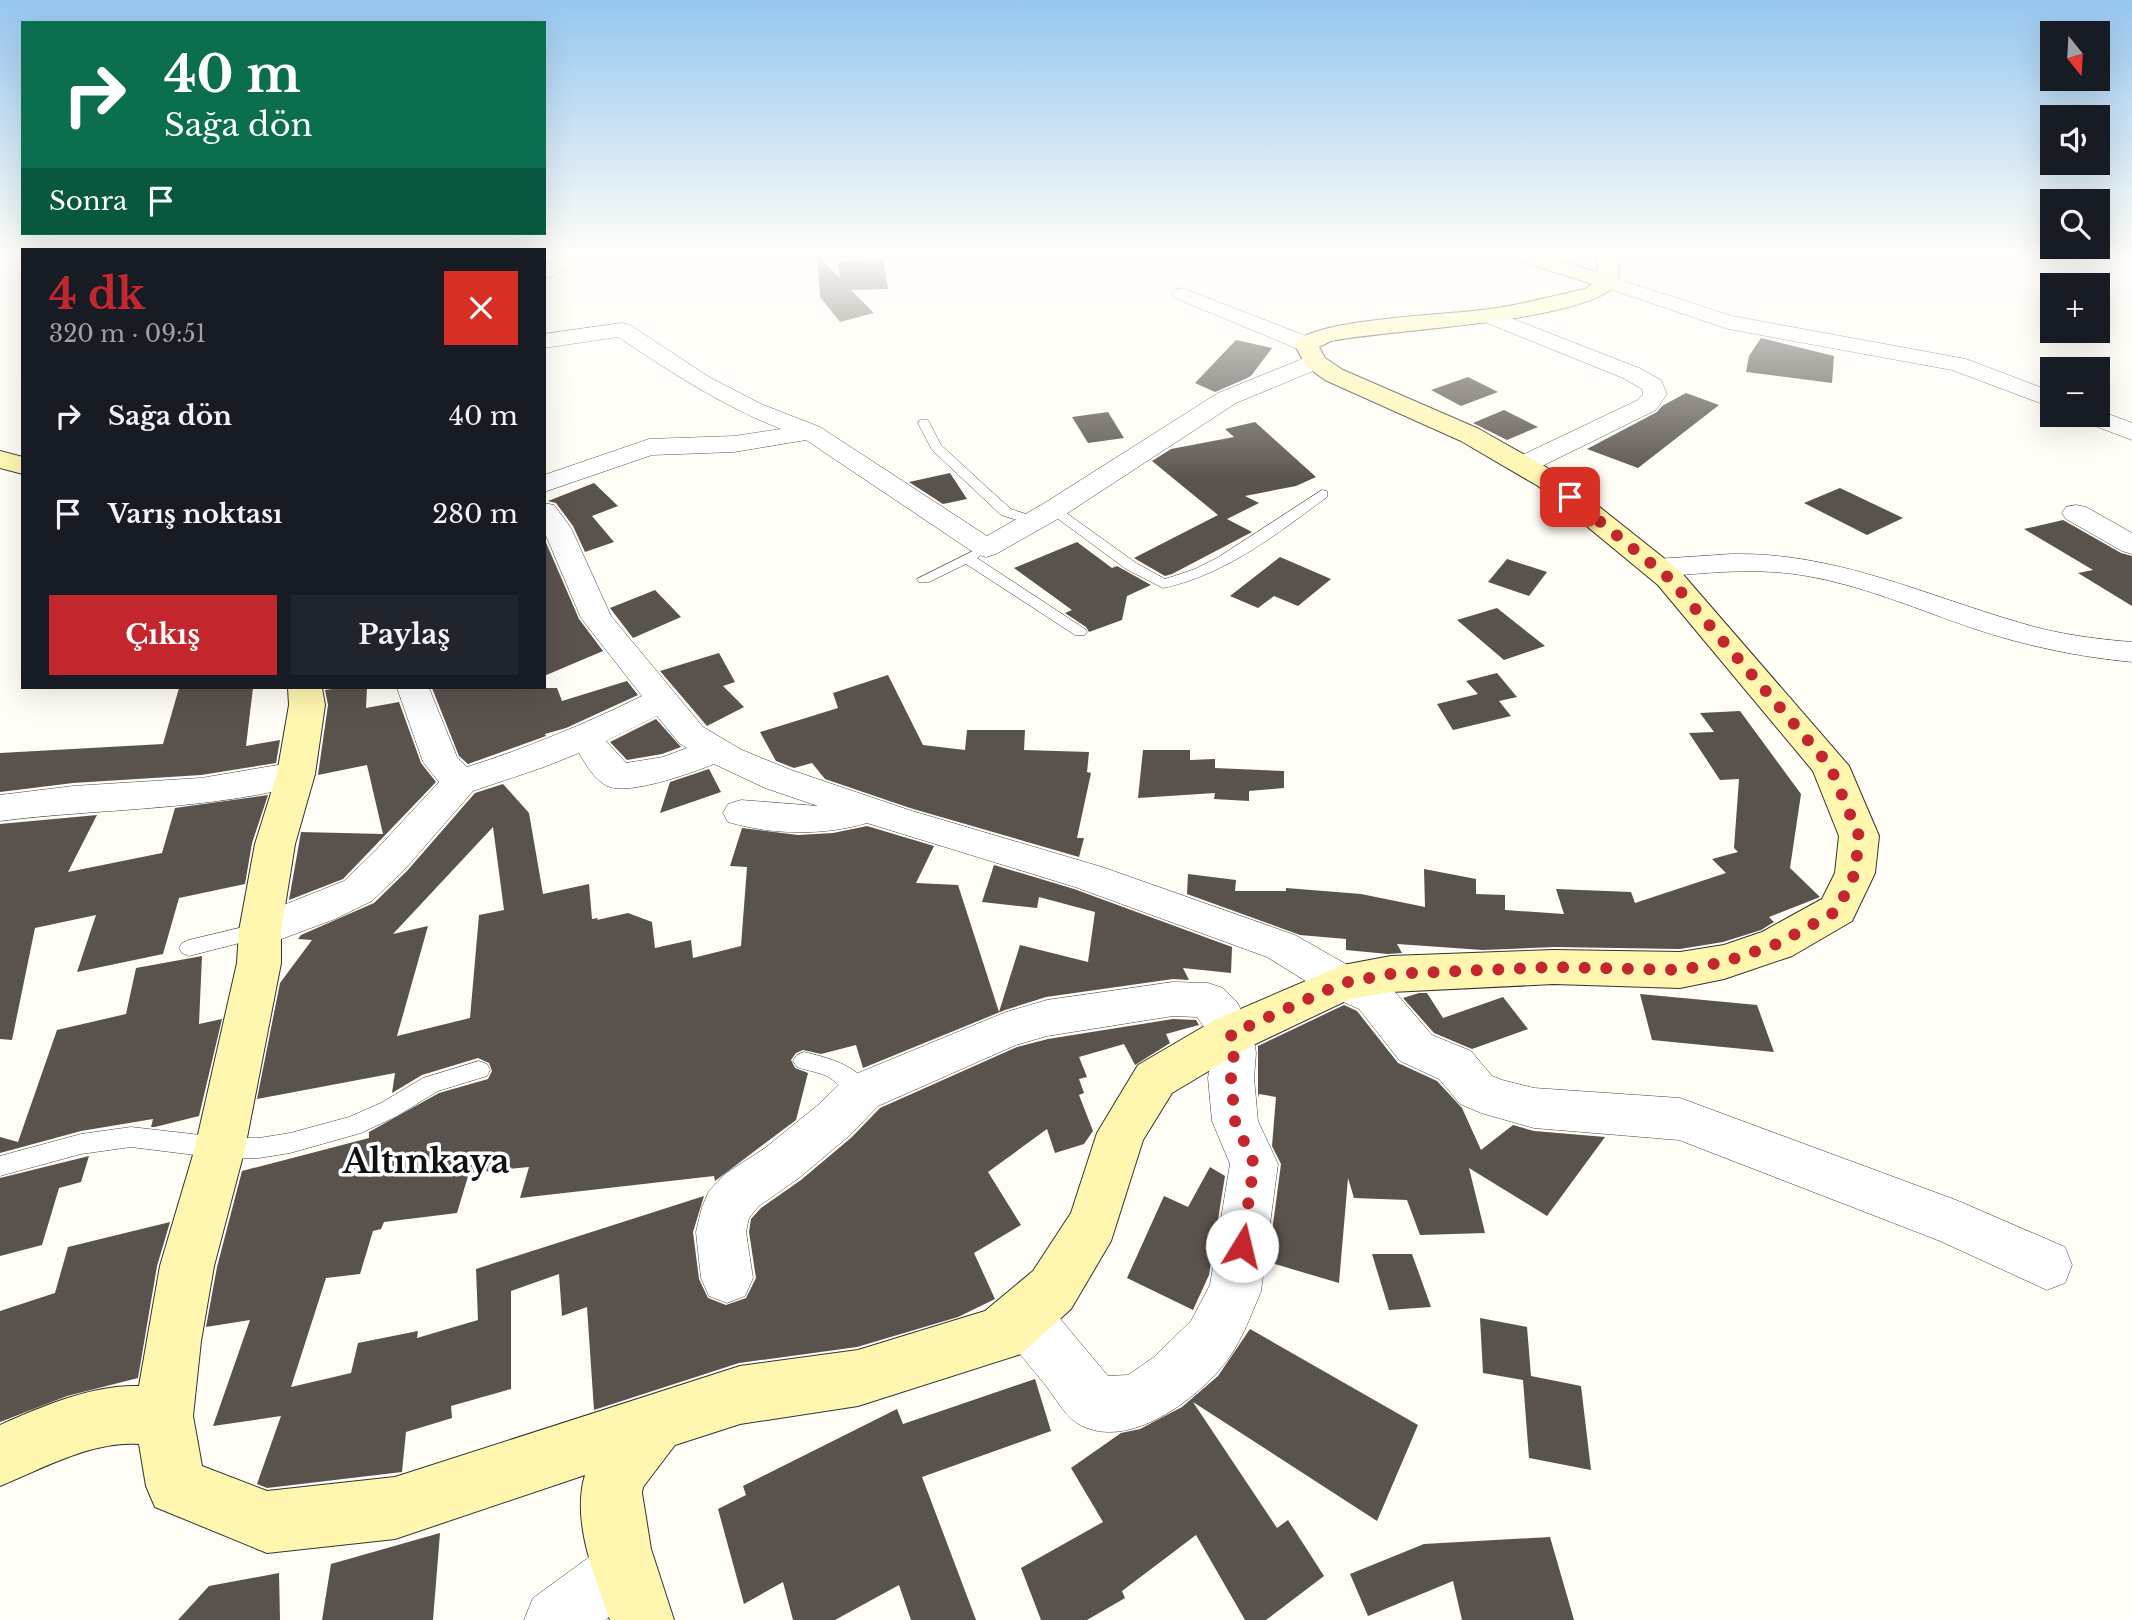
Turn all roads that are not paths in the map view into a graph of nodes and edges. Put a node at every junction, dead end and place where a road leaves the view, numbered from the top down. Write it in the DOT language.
graph roads {
  1 [pos="1257,329"];
  2 [pos="1368,329"];
  3 [pos="1521,329"];
  4 [pos="1764,329"];
  5 [pos="546,341"];
  6 [pos="1310,353"];
  7 [pos="2040,396"];
  8 [pos="925,423"];
  9 [pos="2110,424"];
  10 [pos="811,432"];
  11 [pos="2132,432"];
  12 [pos="1523,465"];
  13 [pos="546,483"];
  14 [pos="1322,494"];
  15 [pos="2077,513"];
  16 [pos="546,514"];
  17 [pos="1043,515"];
  18 [pos="2132,545"];
  19 [pos="977,553"];
  20 [pos="1657,568"];
  21 [pos="923,579"];
  22 [pos="1080,632"];
  23 [pos="2132,652"];
  24 [pos="305,689"];
  25 [pos="413,689"];
  26 [pos="662,700"];
  27 [pos="586,737"];
  28 [pos="716,750"];
  29 [pos="758,770"];
  30 [pos="296,775"];
  31 [pos="460,782"];
  32 [pos="0,808"];
  33 [pos="867,809"];
  34 [pos="260,931"];
  35 [pos="189,948"];
  36 [pos="1343,983"];
  37 [pos="1231,1034"];
  38 [pos="804,1061"];
  39 [pos="479,1070"];
  40 [pos="862,1092"];
  41 [pos="220,1148"];
  42 [pos="0,1166"];
  43 [pos="2047,1265"];
  44 [pos="727,1278"];
  45 [pos="1023,1316"];
  46 [pos="164,1416"];
  47 [pos="657,1422"];
  48 [pos="0,1456"];
  49 [pos="633,1594"];
  50 [pos="555,1620"];
  1 -- 6 [label="street"];
  2 -- 6 [label="street"];
  3 -- 12 [label="street"];
  4 -- 7 [label="street"];
  5 -- 10 [label="street"];
  6 -- 12 [label="street"];
  6 -- 17 [label="street"];
  8 -- 17 [label="lane"];
  9 -- 11 [label="street"];
  10 -- 13 [label="street"];
  10 -- 19 [label="street"];
  12 -- 20 [label="street"];
  14 -- 17 [label="lane"];
  15 -- 18 [label="street"];
  16 -- 26 [label="street"];
  17 -- 19 [label="street"];
  19 -- 21 [label="lane"];
  19 -- 22 [label="lane"];
  20 -- 23 [label="street"];
  20 -- 36 [label="street"];
  24 -- 30 [label="street"];
  25 -- 31 [label="street"];
  26 -- 27 [label="street"];
  26 -- 28 [label="street"];
  27 -- 28 [label="street"];
  27 -- 31 [label="street"];
  28 -- 29 [label="street"];
  29 -- 33 [label="street"];
  29 -- 33 [label="street"];
  30 -- 32 [label="street"];
  30 -- 34 [label="street"];
  31 -- 34 [label="street"];
  33 -- 36 [label="street"];
  34 -- 35 [label="lane"];
  34 -- 41 [label="street"];
  36 -- 37 [label="street"];
  36 -- 43 [label="street"];
  37 -- 40 [label="street"];
  37 -- 45 [label="street"];
  37 -- 45 [label="street"];
  38 -- 40 [label="lane"];
  39 -- 41 [label="lane"];
  40 -- 44 [label="street"];
  41 -- 42 [label="lane"];
  41 -- 46 [label="street"];
  45 -- 47 [label="street"];
  46 -- 47 [label="street"];
  46 -- 48 [label="street"];
  47 -- 49 [label="street"];
  49 -- 50 [label="street"];
}
